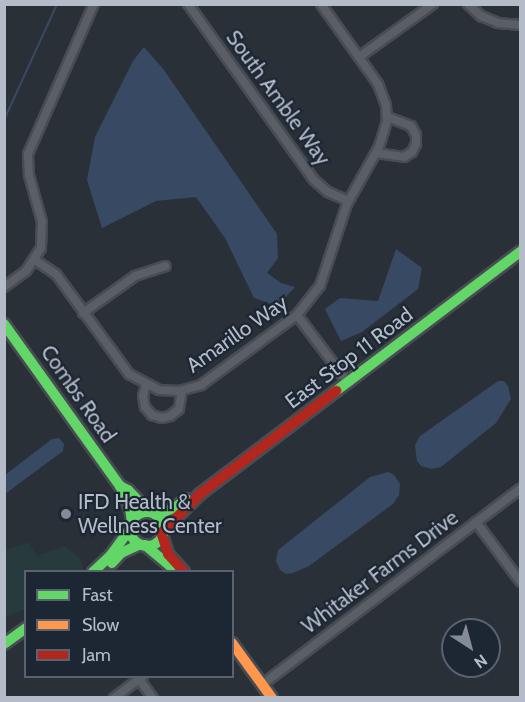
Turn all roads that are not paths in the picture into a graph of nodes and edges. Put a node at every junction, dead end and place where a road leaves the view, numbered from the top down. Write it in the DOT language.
graph roads {
  1 [pos="94,4"];
  2 [pos="188,4"];
  3 [pos="321,4"];
  4 [pos="433,4"];
  5 [pos="468,4"];
  6 [pos="520,25"];
  7 [pos="359,57"];
  8 [pos="387,117"];
  9 [pos="376,153"];
  10 [pos="348,201"];
  11 [pos="520,252"];
  12 [pos="35,260"];
  13 [pos="165,266"];
  14 [pos="4,287"];
  15 [pos="83,313"];
  16 [pos="297,315"];
  17 [pos="4,324"];
  18 [pos="348,383"];
  19 [pos="146,385"];
  20 [pos="182,390"];
  21 [pos="120,486"];
  22 [pos="520,489"];
  23 [pos="200,494"];
  24 [pos="152,514"];
  25 [pos="476,522"];
  26 [pos="131,526"];
  27 [pos="163,533"];
  28 [pos="142,544"];
  29 [pos="95,570"];
  30 [pos="106,570"];
  31 [pos="174,570"];
  32 [pos="182,570"];
  33 [pos="520,581"];
  34 [pos="24,629"];
  35 [pos="4,644"];
  36 [pos="234,646"];
  37 [pos="141,678"];
  38 [pos="262,684"];
  39 [pos="114,698"];
  40 [pos="153,698"];
  41 [pos="272,698"];
  1 -- 12 [label="street"];
  2 -- 10 [label="street, South Amble Way"];
  3 -- 7 [label="street"];
  4 -- 7 [label="street"];
  5 -- 6 [label="street"];
  7 -- 8 [label="street"];
  8 -- 9 [label="street, Amarillo Way"];
  8 -- 9 [label="street"];
  9 -- 10 [label="street, Amarillo Way"];
  10 -- 16 [label="street, Amarillo Way"];
  11 -- 18 [label="main road, East Stop 11 Road"];
  12 -- 14 [label="street"];
  12 -- 15 [label="street"];
  13 -- 15 [label="street"];
  15 -- 19 [label="street"];
  16 -- 18 [label="street"];
  16 -- 20 [label="street, Amarillo Way"];
  17 -- 21 [label="main road, Combs Road"];
  18 -- 23 [label="main road, East Stop 11 Road"];
  19 -- 20 [label="street, Amarillo Way"];
  19 -- 20 [label="street, Amarillo Way"];
  21 -- 24 [label="main road, Combs Road"];
  21 -- 26 [label="main road, Combs Road"];
  22 -- 25 [label="street, Whitaker Farms Drive"];
  23 -- 24 [label="main road, East Stop 11 Road"];
  23 -- 27 [label="main road, East Stop 11 Road"];
  24 -- 26 [label="main road"];
  24 -- 27 [label="main road"];
  25 -- 33 [label="street"];
  25 -- 38 [label="street, Whitaker Farms Drive"];
  26 -- 28 [label="main road"];
  26 -- 29 [label="main road"];
  27 -- 28 [label="main road"];
  27 -- 32 [label="main road"];
  28 -- 30 [label="main road"];
  28 -- 31 [label="main road"];
  34 -- 35 [label="main road"];
  36 -- 38 [label="main road"];
  37 -- 39 [label="street"];
  37 -- 40 [label="street"];
  38 -- 41 [label="main road"];
}
